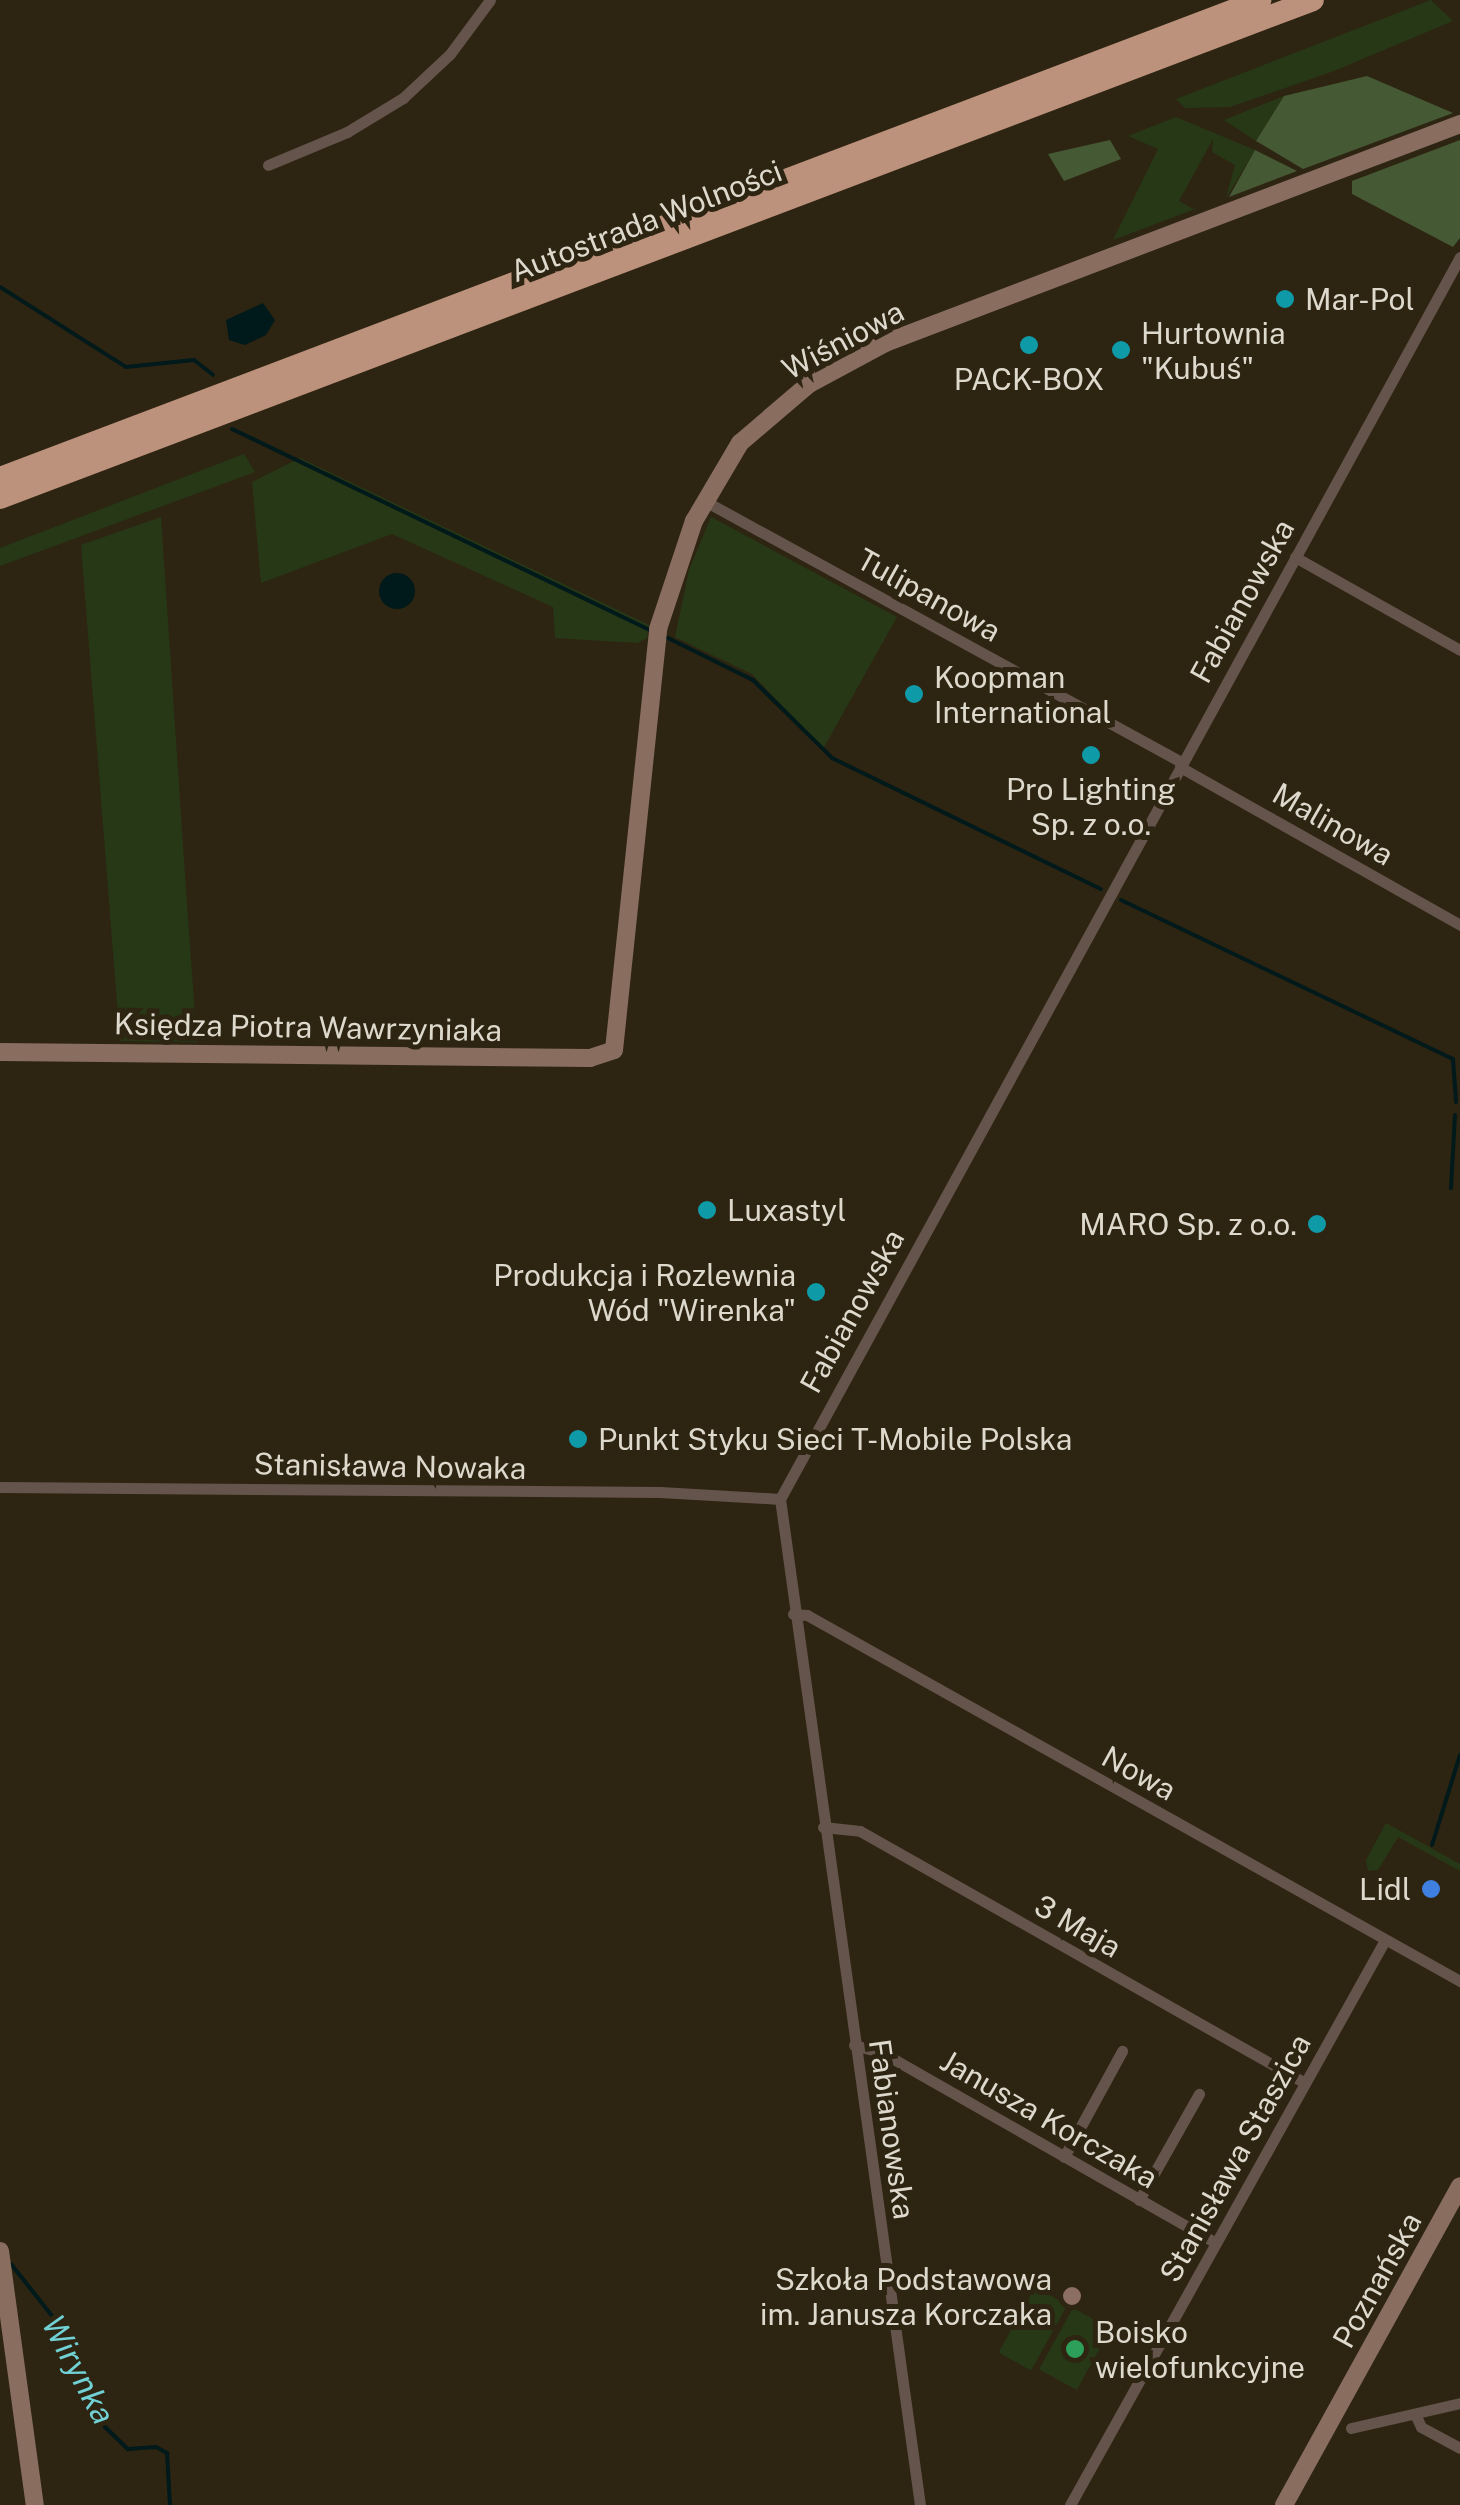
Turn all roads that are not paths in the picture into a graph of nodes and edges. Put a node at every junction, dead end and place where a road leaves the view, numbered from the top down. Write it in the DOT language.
graph roads {
  1 [pos="490,0"];
  2 [pos="1260,0"];
  3 [pos="1313,0"];
  4 [pos="1460,124"];
  5 [pos="268,165"];
  6 [pos="1460,257"];
  7 [pos="0,478"];
  8 [pos="0,498"];
  9 [pos="703,500"];
  10 [pos="1295,557"];
  11 [pos="1460,650"];
  12 [pos="1181,765"];
  13 [pos="1460,925"];
  14 [pos="614,1050"];
  15 [pos="0,1052"];
  16 [pos="0,1488"];
  17 [pos="780,1499"];
  18 [pos="793,1614"];
  19 [pos="823,1827"];
  20 [pos="1386,1940"];
  21 [pos="1460,1981"];
  22 [pos="854,2044"];
  23 [pos="1122,2051"];
  24 [pos="1305,2084"];
  25 [pos="1198,2094"];
  26 [pos="1064,2156"];
  27 [pos="1460,2186"];
  28 [pos="1139,2200"];
  29 [pos="1216,2244"];
  30 [pos="0,2251"];
  31 [pos="1460,2403"];
  32 [pos="1415,2414"];
  33 [pos="1351,2428"];
  34 [pos="1460,2448"];
  35 [pos="36,2505"];
  36 [pos="920,2505"];
  37 [pos="1070,2505"];
  38 [pos="1284,2505"];
  1 -- 5 [label="street"];
  2 -- 7 [label="highway, Autostrada Wolności"];
  3 -- 8 [label="highway, Autostrada Wolności"];
  4 -- 9 [label="street, Wiśniowa"];
  6 -- 10 [label="street, Fabianowska"];
  9 -- 12 [label="street, Tulipanowa"];
  9 -- 14 [label="street, Wiśniowa"];
  10 -- 11 [label="street"];
  10 -- 12 [label="street, Fabianowska"];
  12 -- 13 [label="street, Malinowa"];
  12 -- 17 [label="street, Fabianowska"];
  14 -- 15 [label="street, Księdza Piotra Wawrzyniaka"];
  16 -- 17 [label="street, Stanisława Nowaka"];
  17 -- 18 [label="street, Fabianowska"];
  18 -- 19 [label="street, Fabianowska"];
  18 -- 20 [label="street, Nowa"];
  19 -- 22 [label="street, Fabianowska"];
  19 -- 24 [label="street, 3 Maja"];
  20 -- 21 [label="street, Nowa"];
  20 -- 24 [label="street, Stanisława Staszica"];
  22 -- 26 [label="street, Janusza Korczaka"];
  22 -- 36 [label="street, Fabianowska"];
  23 -- 26 [label="street"];
  24 -- 29 [label="street, Stanisława Staszica"];
  25 -- 28 [label="street"];
  26 -- 28 [label="street, Janusza Korczaka"];
  27 -- 38 [label="street, Poznańska"];
  28 -- 29 [label="street, Janusza Korczaka"];
  29 -- 37 [label="street, Stanisława Staszica"];
  30 -- 35 [label="street"];
  31 -- 32 [label="street"];
  32 -- 33 [label="street"];
  32 -- 34 [label="street"];
}
